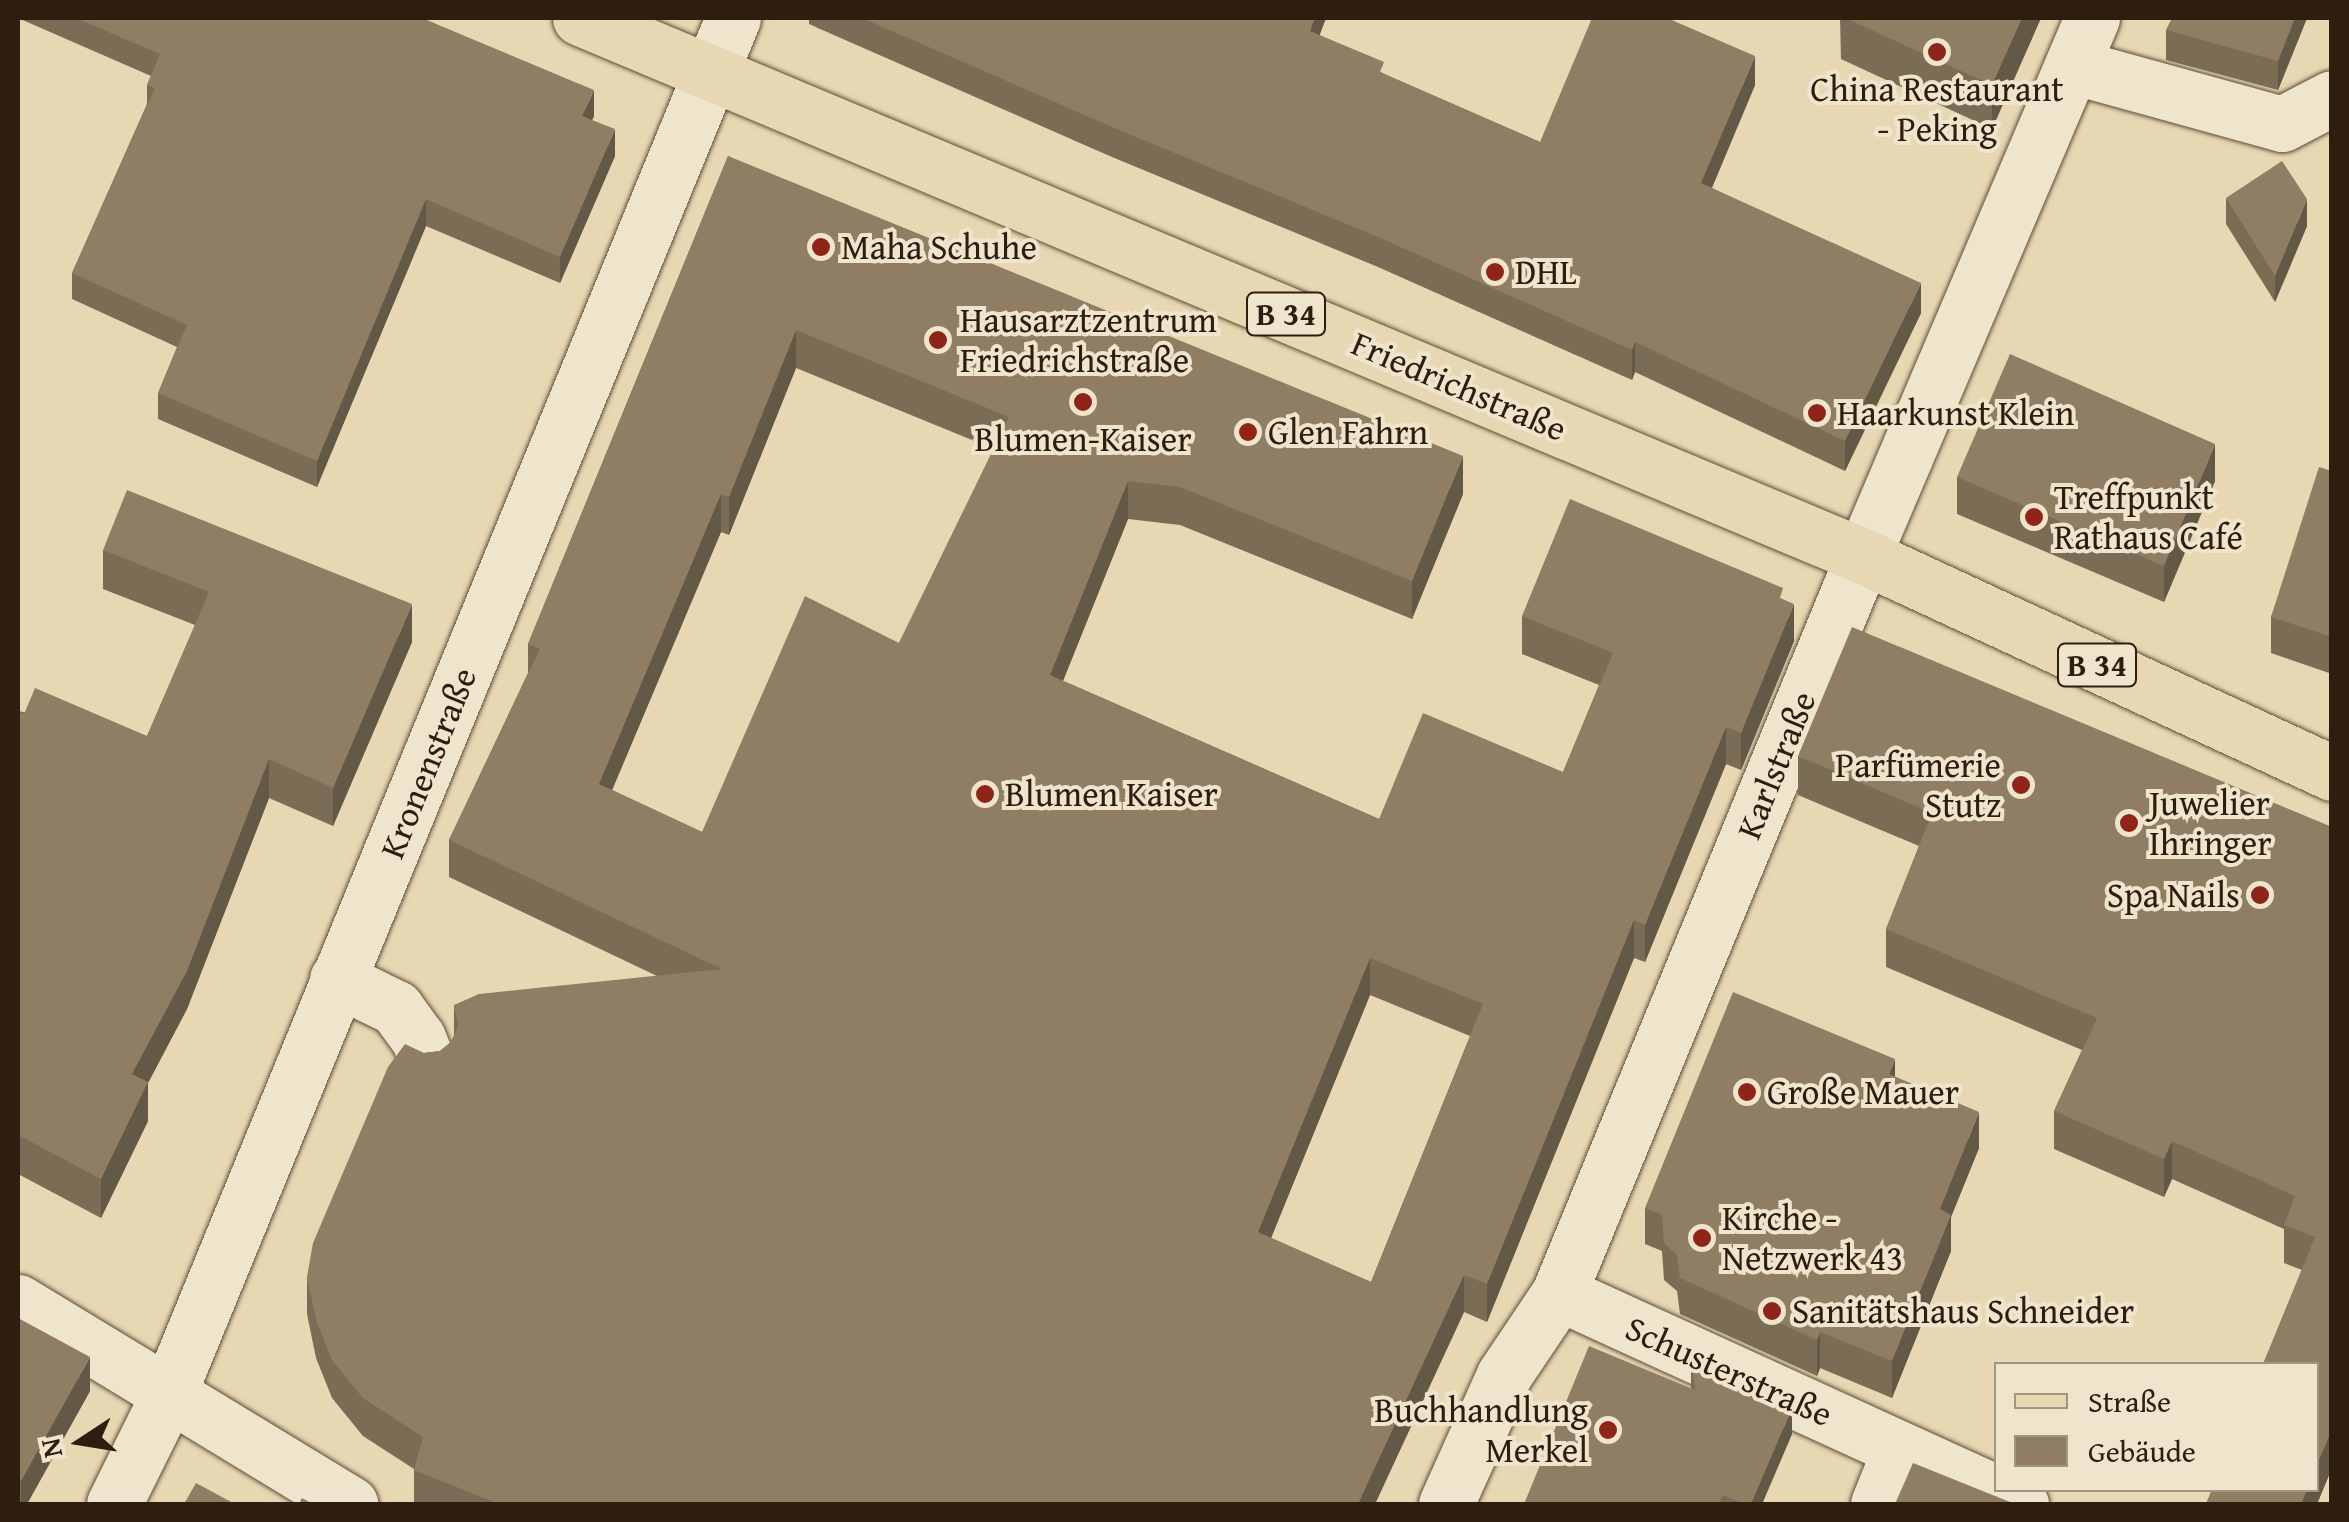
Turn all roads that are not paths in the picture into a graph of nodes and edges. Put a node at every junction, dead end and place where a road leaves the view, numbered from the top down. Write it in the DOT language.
graph roads {
  1 [pos="580,18"];
  2 [pos="733,18"];
  3 [pos="2082,42"];
  4 [pos="709,73"];
  5 [pos="2332,98"];
  6 [pos="1863,556"];
  7 [pos="2332,773"];
  8 [pos="337,979"];
  9 [pos="427,1060"];
  10 [pos="1559,1293"];
  11 [pos="18,1302"];
  12 [pos="168,1395"];
  13 [pos="1900,1448"];
  14 [pos="1994,1492"];
  15 [pos="1995,1492"];
  16 [pos="114,1504"];
  17 [pos="350,1504"];
  18 [pos="1446,1504"];
  19 [pos="1878,1504"];
  20 [pos="2021,1504"];
  1 -- 4 [label="main road, Friedrichstraße / B 34"];
  2 -- 4 [label="street, Kronenstraße"];
  3 -- 5 [label="street"];
  3 -- 6 [label="street, Karlstraße"];
  4 -- 6 [label="main road, Friedrichstraße / B 34"];
  4 -- 8 [label="street, Kronenstraße"];
  6 -- 7 [label="main road, Friedrichstraße / B 34"];
  6 -- 10 [label="street, Karlstraße"];
  8 -- 9 [label="street"];
  8 -- 12 [label="street, Kronenstraße"];
  10 -- 13 [label="street, Schusterstraße"];
  10 -- 18 [label="street, Karlstraße"];
  11 -- 12 [label="street"];
  12 -- 16 [label="street, Kronenstraße"];
  12 -- 17 [label="street"];
  13 -- 14 [label="street, Schusterstraße"];
  13 -- 19 [label="street"];
  15 -- 20 [label="street, Schusterstraße"];
}
